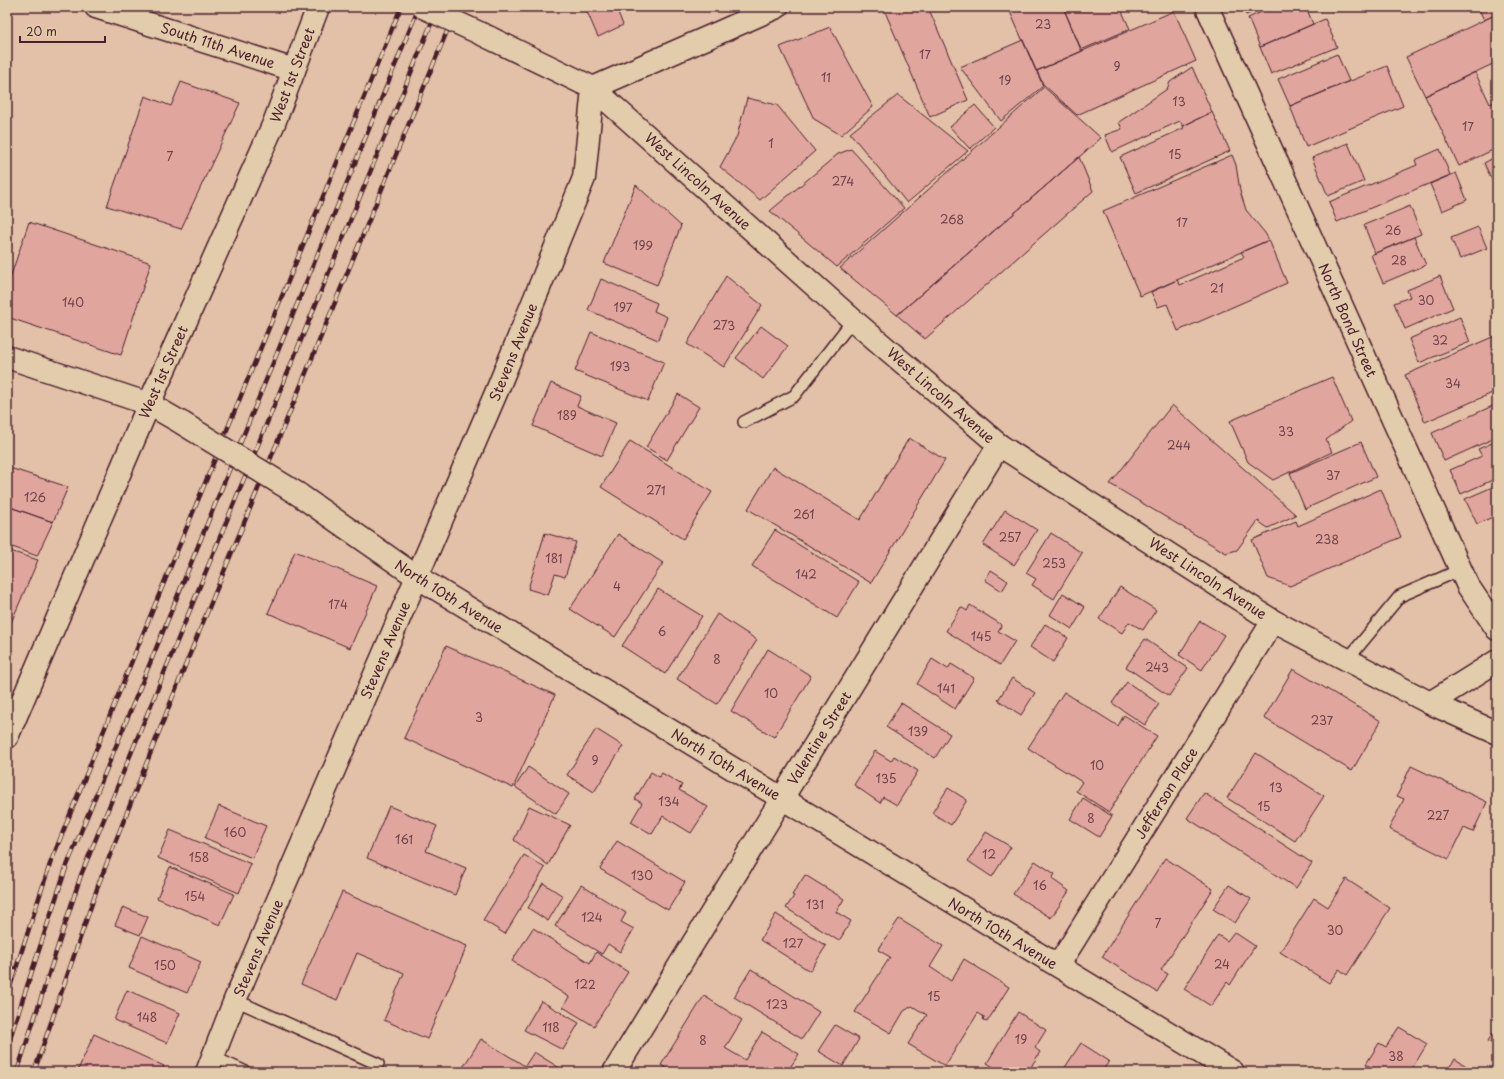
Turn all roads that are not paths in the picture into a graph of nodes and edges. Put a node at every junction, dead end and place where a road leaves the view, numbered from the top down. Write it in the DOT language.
graph roads {
  1 [pos="96,7"];
  2 [pos="318,7"];
  3 [pos="423,7"];
  4 [pos="777,7"];
  5 [pos="1207,7"];
  6 [pos="294,70"];
  7 [pos="593,88"];
  8 [pos="853,320"];
  9 [pos="7,357"];
  10 [pos="149,404"];
  11 [pos="744,422"];
  12 [pos="999,445"];
  13 [pos="1460,570"];
  14 [pos="417,577"];
  15 [pos="1273,621"];
  16 [pos="1497,629"];
  17 [pos="1348,659"];
  18 [pos="1497,661"];
  19 [pos="1430,703"];
  20 [pos="9,727"];
  21 [pos="1497,733"];
  22 [pos="782,798"];
  23 [pos="1058,966"];
  24 [pos="235,1000"];
  25 [pos="210,1064"];
  26 [pos="378,1064"];
  27 [pos="246,1072"];
  28 [pos="614,1072"];
  29 [pos="1232,1072"];
  1 -- 6 [label="street, South 11th Avenue"];
  2 -- 6 [label="street, West 1st Street"];
  3 -- 7 [label="street, West Lincoln Avenue, bridge"];
  4 -- 7 [label="street"];
  5 -- 13 [label="street, North Bond Street"];
  6 -- 10 [label="street, West 1st Street"];
  7 -- 8 [label="street, West Lincoln Avenue"];
  7 -- 14 [label="street, Stevens Avenue"];
  8 -- 11 [label="lane"];
  8 -- 12 [label="street, West Lincoln Avenue"];
  9 -- 10 [label="street, North 10th Avenue"];
  10 -- 14 [label="street, North 10th Avenue, bridge"];
  10 -- 20 [label="street, West 1st Street"];
  12 -- 15 [label="street, West Lincoln Avenue"];
  12 -- 22 [label="street, Valentine Street"];
  13 -- 16 [label="street, North Bond Street"];
  13 -- 17 [label="lane"];
  14 -- 22 [label="street, North 10th Avenue"];
  14 -- 24 [label="street, Stevens Avenue"];
  15 -- 17 [label="street, West Lincoln Avenue"];
  15 -- 23 [label="street, Jefferson Place"];
  17 -- 19 [label="street, West Lincoln Avenue"];
  18 -- 19 [label="street"];
  19 -- 21 [label="street, West Lincoln Avenue"];
  22 -- 23 [label="street, North 10th Avenue"];
  22 -- 28 [label="street, Valentine Street"];
  23 -- 29 [label="street, North 10th Avenue"];
  24 -- 25 [label="street, Stevens Avenue"];
  24 -- 26 [label="lane"];
  25 -- 27 [label="lane"];
}
